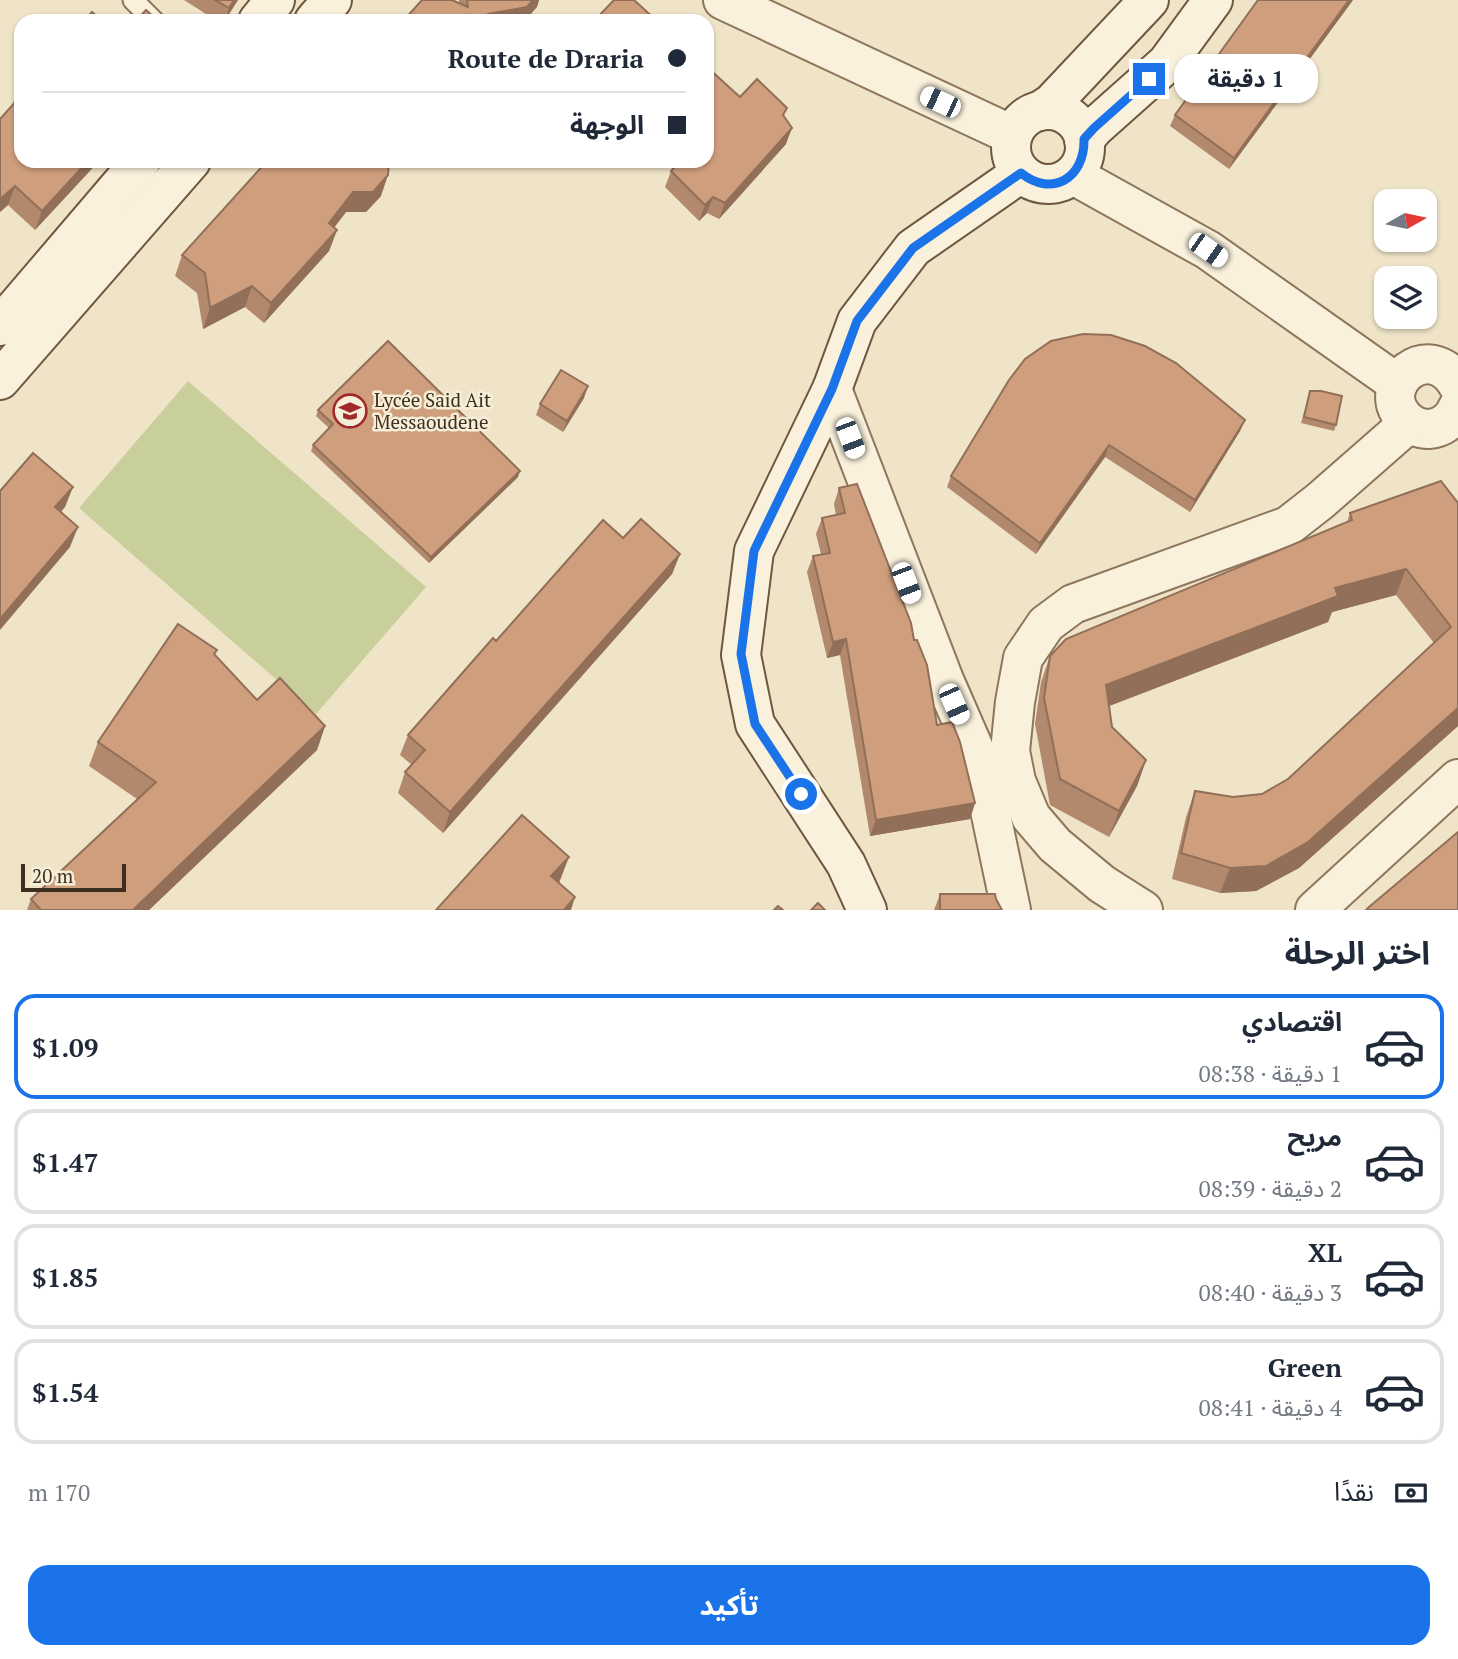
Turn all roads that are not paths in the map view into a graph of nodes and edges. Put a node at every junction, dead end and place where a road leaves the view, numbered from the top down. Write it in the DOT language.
graph roads {
  1 [pos="133,0"];
  2 [pos="275,0"];
  3 [pos="332,0"];
  4 [pos="723,0"];
  5 [pos="1149,0"];
  6 [pos="1213,0"];
  7 [pos="147,14"];
  8 [pos="264,14"];
  9 [pos="320,14"];
  10 [pos="1026,123"];
  11 [pos="1078,157"];
  12 [pos="135,168"];
  13 [pos="185,168"];
  14 [pos="1021,173"];
  15 [pos="0,326"];
  16 [pos="0,380"];
  17 [pos="1398,384"];
  18 [pos="832,389"];
  19 [pos="1455,398"];
  20 [pos="1409,423"];
  21 [pos="1458,779"];
  22 [pos="867,910"];
  23 [pos="1011,910"];
  24 [pos="1143,910"];
  25 [pos="1315,910"];
  1 -- 7 [label="lane"];
  2 -- 8 [label="street"];
  3 -- 9 [label="street"];
  4 -- 10 [label="street"];
  5 -- 10 [label="street"];
  6 -- 11 [label="street"];
  10 -- 11 [label="street"];
  10 -- 14 [label="street"];
  11 -- 14 [label="street"];
  11 -- 17 [label="street"];
  12 -- 15 [label="street"];
  13 -- 16 [label="street"];
  14 -- 18 [label="street"];
  17 -- 19 [label="street"];
  17 -- 20 [label="street"];
  18 -- 22 [label="street"];
  18 -- 23 [label="street"];
  19 -- 20 [label="street"];
  20 -- 24 [label="street"];
  21 -- 25 [label="street"];
}
